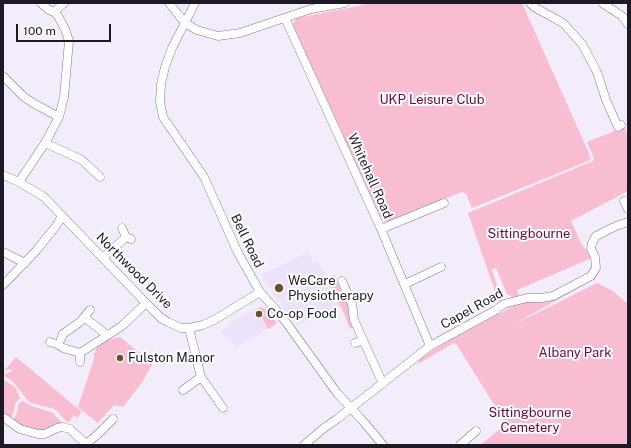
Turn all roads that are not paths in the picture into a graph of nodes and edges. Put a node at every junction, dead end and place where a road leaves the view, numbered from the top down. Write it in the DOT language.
graph roads {
  1 [pos="41,3"];
  2 [pos="64,3"];
  3 [pos="170,3"];
  4 [pos="195,3"];
  5 [pos="345,3"];
  6 [pos="530,3"];
  7 [pos="606,4"];
  8 [pos="54,12"];
  9 [pos="285,18"];
  10 [pos="185,23"];
  11 [pos="628,24"];
  12 [pos="3,76"];
  13 [pos="59,117"];
  14 [pos="621,125"];
  15 [pos="44,143"];
  16 [pos="3,175"];
  17 [pos="100,177"];
  18 [pos="19,182"];
  19 [pos="624,201"];
  20 [pos="444,202"];
  21 [pos="628,208"];
  22 [pos="62,216"];
  23 [pos="628,222"];
  24 [pos="122,228"];
  25 [pos="381,229"];
  26 [pos="3,252"];
  27 [pos="103,258"];
  28 [pos="25,263"];
  29 [pos="441,267"];
  30 [pos="342,281"];
  31 [pos="405,284"];
  32 [pos="3,285"];
  33 [pos="260,292"];
  34 [pos="146,303"];
  35 [pos="90,310"];
  36 [pos="84,317"];
  37 [pos="189,328"];
  38 [pos="107,335"];
  39 [pos="61,339"];
  40 [pos="363,340"];
  41 [pos="50,342"];
  42 [pos="355,343"];
  43 [pos="430,346"];
  44 [pos="201,377"];
  45 [pos="382,384"];
  46 [pos="183,390"];
  47 [pos="351,407"];
  48 [pos="223,408"];
  49 [pos="3,417"];
  50 [pos="113,419"];
  51 [pos="476,431"];
  52 [pos="86,445"];
  53 [pos="304,445"];
  54 [pos="383,445"];
  55 [pos="460,445"];
  1 -- 8 [label="street"];
  2 -- 8 [label="street"];
  3 -- 10 [label="street"];
  4 -- 10 [label="street, Bell Road"];
  5 -- 9 [label="street"];
  6 -- 14 [label="street"];
  7 -- 11 [label="street"];
  8 -- 13 [label="street"];
  9 -- 10 [label="street"];
  9 -- 25 [label="street, Whitehall Road"];
  10 -- 33 [label="street, Bell Road"];
  12 -- 13 [label="street"];
  13 -- 15 [label="street"];
  15 -- 17 [label="street"];
  15 -- 18 [label="street"];
  16 -- 18 [label="street, Northwood Drive"];
  18 -- 22 [label="street, Northwood Drive"];
  19 -- 21 [label="street"];
  20 -- 25 [label="street"];
  22 -- 27 [label="street, Northwood Drive"];
  22 -- 28 [label="street"];
  23 -- 43 [label="street, Capel Road"];
  24 -- 27 [label="street"];
  25 -- 31 [label="street, Whitehall Road"];
  26 -- 28 [label="street"];
  27 -- 34 [label="street, Northwood Drive"];
  28 -- 32 [label="street"];
  29 -- 31 [label="street"];
  30 -- 40 [label="street"];
  31 -- 43 [label="street, Whitehall Road"];
  33 -- 37 [label="street"];
  33 -- 47 [label="street, Bell Road"];
  34 -- 37 [label="street, Northwood Drive"];
  34 -- 38 [label="street"];
  35 -- 36 [label="street"];
  36 -- 38 [label="street"];
  36 -- 39 [label="street"];
  37 -- 44 [label="street"];
  38 -- 41 [label="street"];
  40 -- 42 [label="street"];
  40 -- 45 [label="street"];
  43 -- 45 [label="street, Capel Road"];
  44 -- 46 [label="street"];
  44 -- 48 [label="street"];
  45 -- 47 [label="street, Capel Road"];
  47 -- 53 [label="street, Capel Road"];
  47 -- 54 [label="street, Bell Road"];
  49 -- 52 [label="street"];
  50 -- 52 [label="street"];
  51 -- 55 [label="street"];
}
